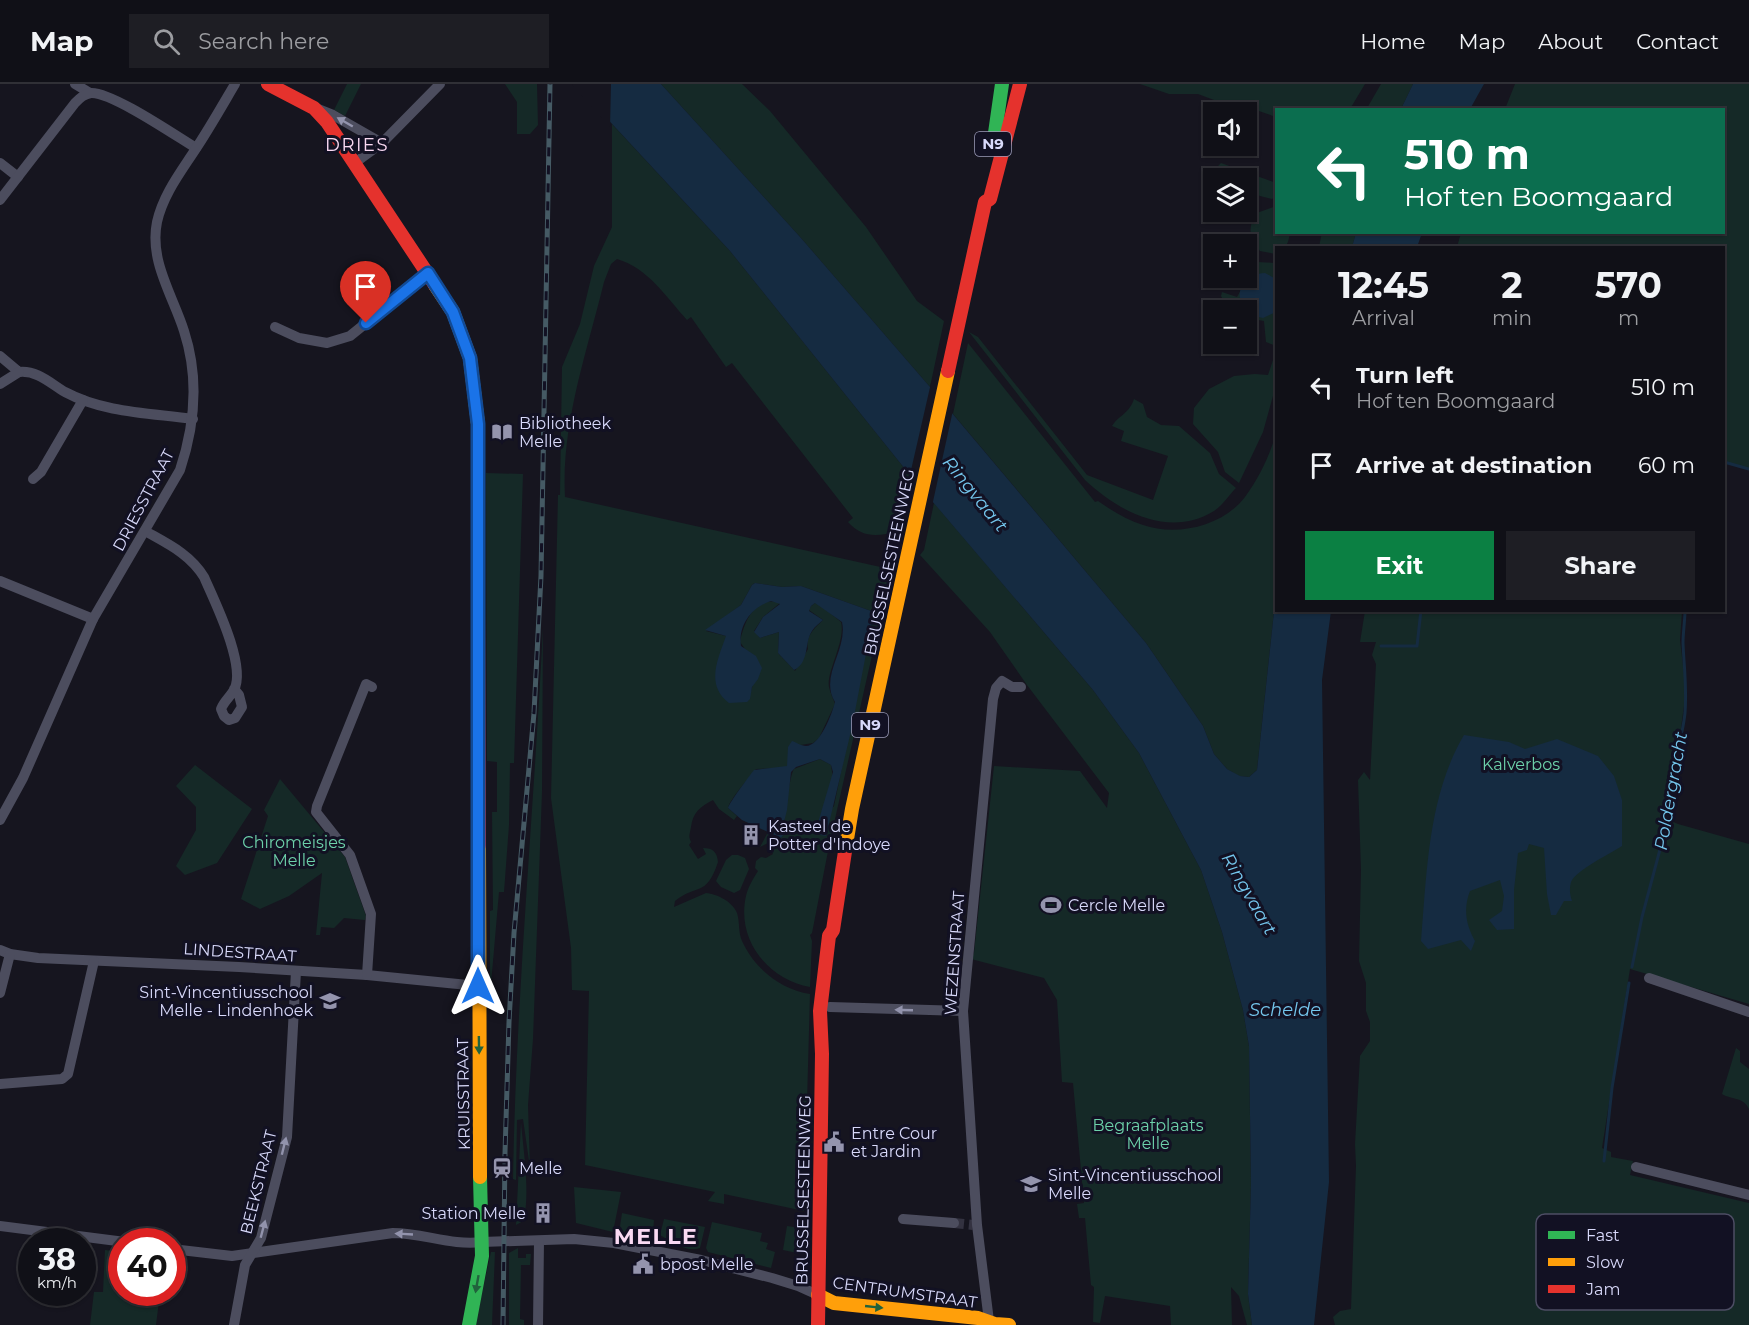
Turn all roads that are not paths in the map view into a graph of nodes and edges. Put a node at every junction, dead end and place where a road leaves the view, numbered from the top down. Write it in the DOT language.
graph roads {
  1 [pos="75,84"];
  2 [pos="235,84"];
  3 [pos="268,84"];
  4 [pos="440,84"];
  5 [pos="1002,84"];
  6 [pos="1019,86"];
  7 [pos="90,93"];
  8 [pos="314,108"];
  9 [pos="382,143"];
  10 [pos="196,148"];
  11 [pos="356,162"];
  12 [pos="0,163"];
  13 [pos="18,177"];
  14 [pos="0,200"];
  15 [pos="985,202"];
  16 [pos="428,273"];
  17 [pos="275,327"];
  18 [pos="0,356"];
  19 [pos="19,372"];
  20 [pos="0,384"];
  21 [pos="83,400"];
  22 [pos="193,419"];
  23 [pos="33,479"];
  24 [pos="145,531"];
  25 [pos="0,581"];
  26 [pos="93,619"];
  27 [pos="372,687"];
  28 [pos="1021,687"];
  29 [pos="234,689"];
  30 [pos="0,820"];
  31 [pos="833,930"];
  32 [pos="5,952"];
  33 [pos="94,961"];
  34 [pos="296,971"];
  35 [pos="367,975"];
  36 [pos="1649,978"];
  37 [pos="478,986"];
  38 [pos="0,993"];
  39 [pos="830,1007"];
  40 [pos="963,1011"];
  41 [pos="1749,1012"];
  42 [pos="822,1054"];
  43 [pos="0,1084"];
  44 [pos="1636,1167"];
  45 [pos="1749,1195"];
  46 [pos="903,1219"];
  47 [pos="954,1223"];
  48 [pos="0,1226"];
  49 [pos="108,1240"];
  50 [pos="539,1241"];
  51 [pos="482,1242"];
  52 [pos="186,1251"];
  53 [pos="252,1254"];
  54 [pos="818,1296"];
  55 [pos="989,1322"];
  56 [pos="234,1325"];
  57 [pos="469,1325"];
  58 [pos="538,1325"];
  59 [pos="819,1325"];
  60 [pos="1009,1325"];
  1 -- 7 [label="street"];
  2 -- 10 [label="street, DRIESSTRAAT"];
  3 -- 8 [label="main road, KRUISSTRAAT"];
  4 -- 9 [label="street"];
  5 -- 15 [label="main road, BRUSSELSESTEENWEG / N9"];
  6 -- 15 [label="main road, BRUSSELSESTEENWEG / N9"];
  7 -- 10 [label="street"];
  7 -- 13 [label="street"];
  9 -- 8 [label="street, one-way"];
  8 -- 11 [label="main road, KRUISSTRAAT"];
  9 -- 11 [label="street"];
  10 -- 22 [label="street, DRIESSTRAAT"];
  11 -- 16 [label="main road, KRUISSTRAAT"];
  12 -- 13 [label="street"];
  13 -- 14 [label="street"];
  15 -- 31 [label="main road, BRUSSELSESTEENWEG / N9"];
  16 -- 17 [label="street"];
  16 -- 37 [label="main road, KRUISSTRAAT"];
  18 -- 19 [label="street"];
  19 -- 20 [label="street"];
  19 -- 21 [label="street"];
  21 -- 22 [label="street"];
  21 -- 23 [label="street"];
  22 -- 24 [label="street, DRIESSTRAAT"];
  24 -- 26 [label="street, DRIESSTRAAT"];
  24 -- 29 [label="street"];
  25 -- 26 [label="street"];
  26 -- 30 [label="street, DRIESSTRAAT"];
  27 -- 35 [label="street"];
  28 -- 40 [label="street, WEZENSTRAAT"];
  31 -- 39 [label="main road, BRUSSELSESTEENWEG / N9"];
  31 -- 42 [label="main road, BRUSSELSESTEENWEG / N9"];
  32 -- 33 [label="street, LINDESTRAAT"];
  32 -- 38 [label="street"];
  33 -- 34 [label="street, LINDESTRAAT"];
  33 -- 43 [label="street"];
  34 -- 35 [label="street, LINDESTRAAT"];
  53 -- 34 [label="street, BEEKSTRAAT, one-way"];
  35 -- 37 [label="street, LINDESTRAAT"];
  36 -- 41 [label="street"];
  37 -- 51 [label="main road, KRUISSTRAAT, one-way"];
  40 -- 39 [label="street, one-way"];
  39 -- 42 [label="main road, BRUSSELSESTEENWEG / N9"];
  40 -- 55 [label="street, WEZENSTRAAT"];
  42 -- 54 [label="main road, BRUSSELSESTEENWEG / N9"];
  44 -- 45 [label="street"];
  46 -- 47 [label="street"];
  48 -- 49 [label="street"];
  50 -- 51 [label="street"];
  50 -- 54 [label="street"];
  50 -- 58 [label="street"];
  51 -- 53 [label="street, one-way"];
  51 -- 57 [label="main road, KRUISSTRAAT, one-way"];
  52 -- 53 [label="street"];
  53 -- 56 [label="street, BEEKSTRAAT"];
  54 -- 55 [label="main road, CENTRUMSTRAAT, one-way"];
  54 -- 59 [label="main road, BRUSSELSESTEENWEG / N9"];
  55 -- 60 [label="main road, CENTRUMSTRAAT"];
}
